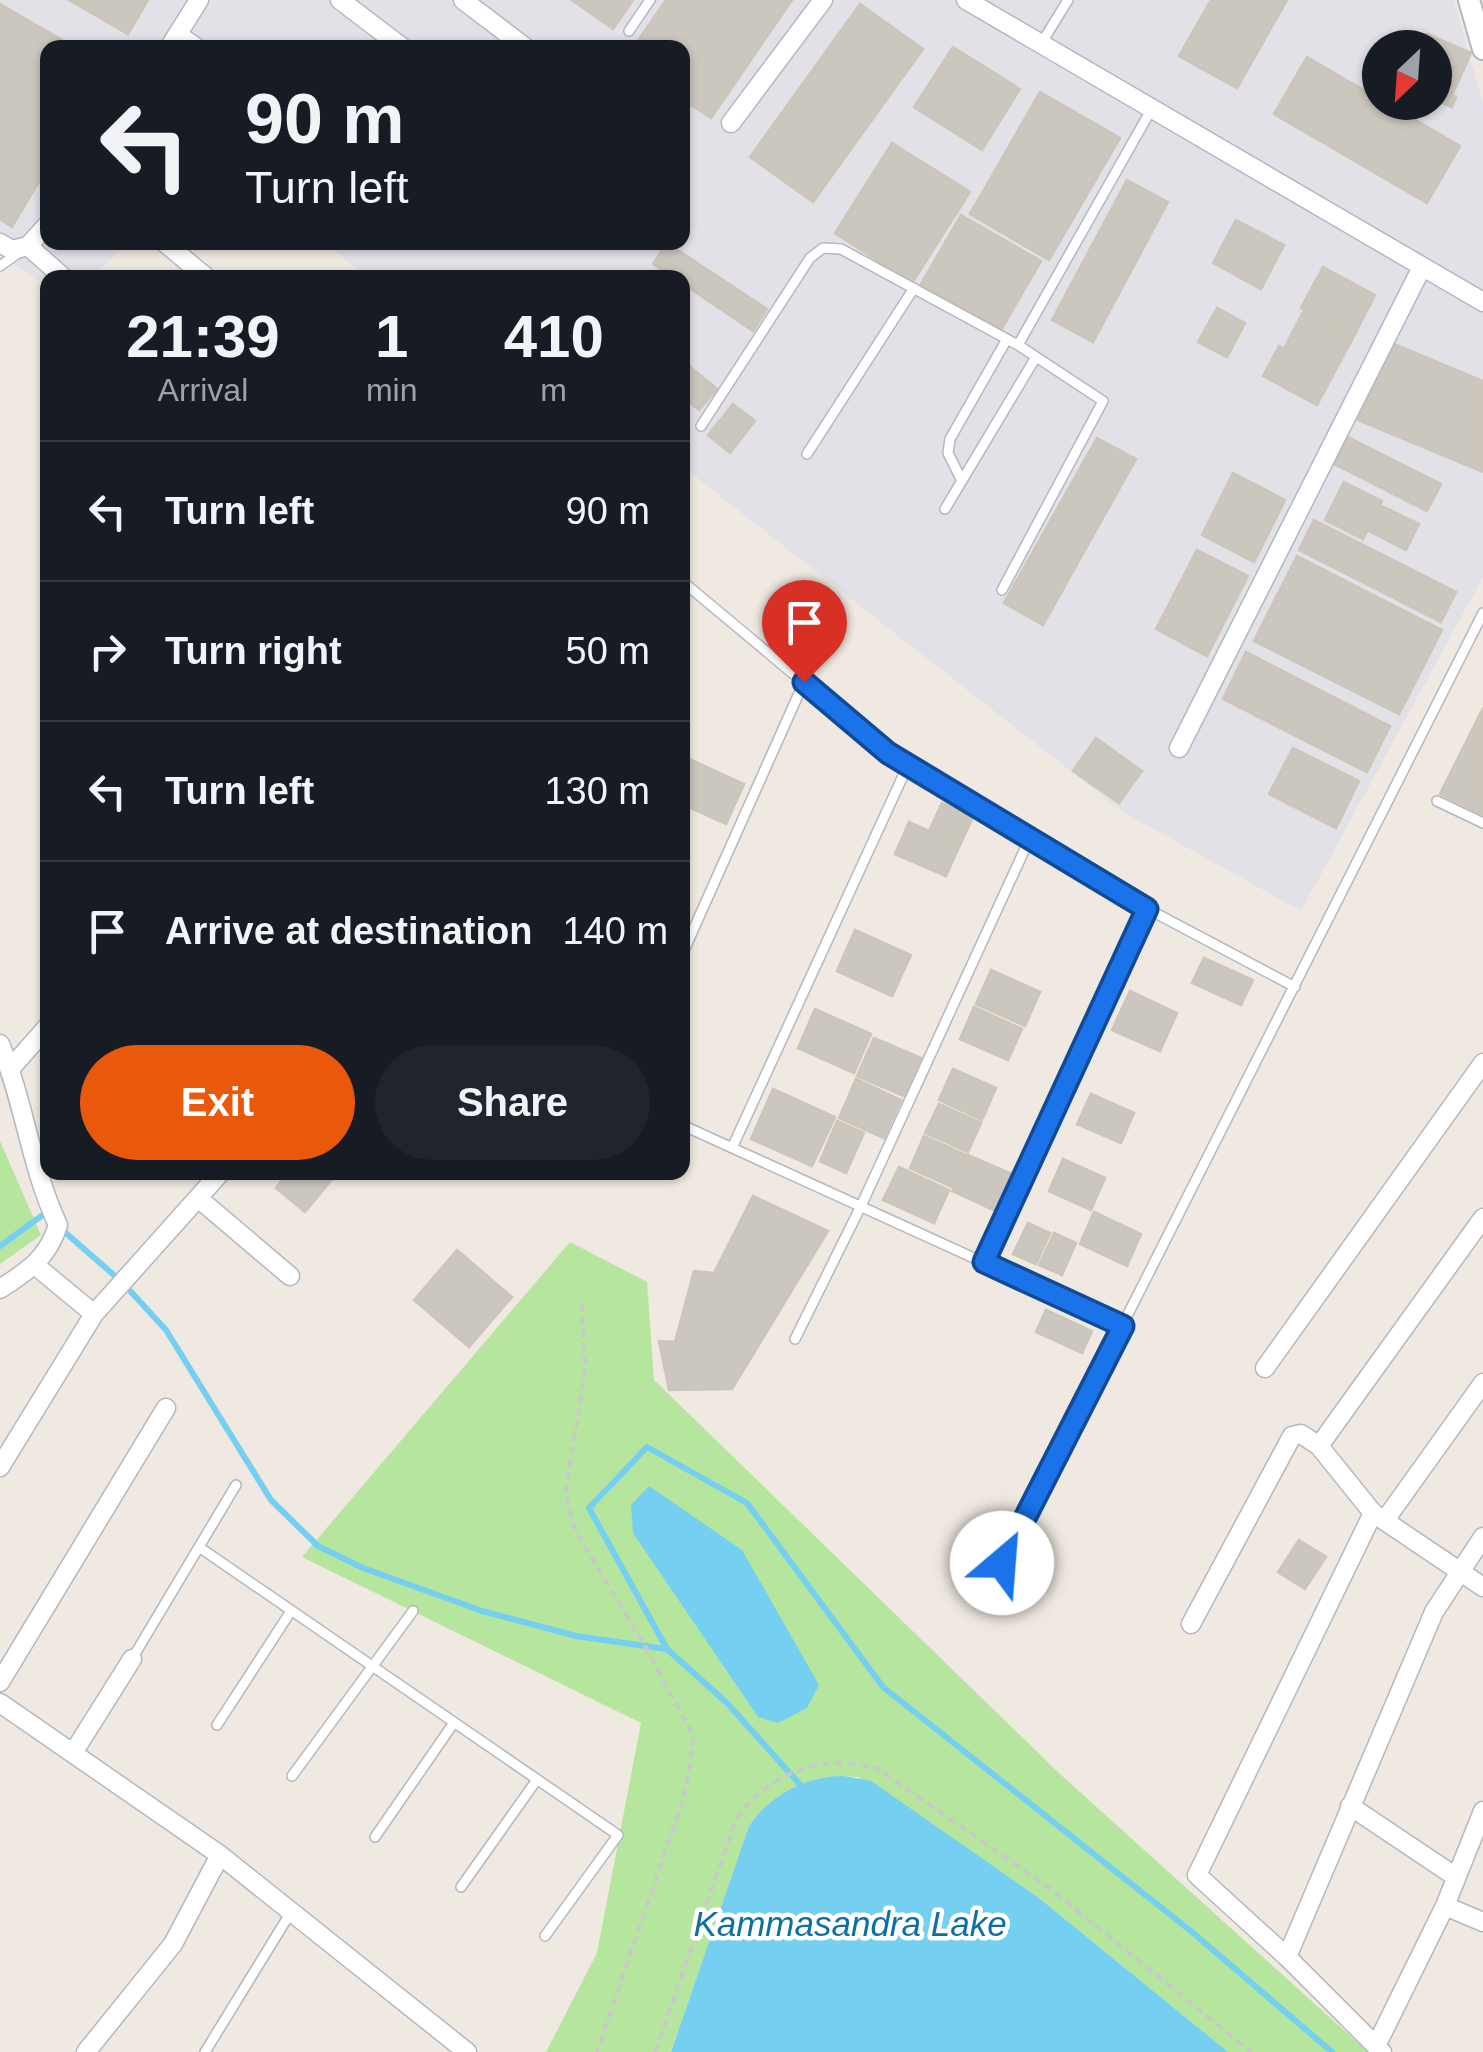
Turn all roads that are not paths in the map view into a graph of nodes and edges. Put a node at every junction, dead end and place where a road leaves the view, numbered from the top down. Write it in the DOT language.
graph roads {
  1 [pos="199,0"];
  2 [pos="340,0"];
  3 [pos="463,0"];
  4 [pos="650,0"];
  5 [pos="823,0"];
  6 [pos="966,0"];
  7 [pos="1068,0"];
  8 [pos="1470,0"];
  9 [pos="628,30"];
  10 [pos="175,40"];
  11 [pos="392,40"];
  12 [pos="516,40"];
  13 [pos="1040,47"];
  14 [pos="1483,49"];
  15 [pos="1151,110"];
  16 [pos="732,123"];
  17 [pos="40,233"];
  18 [pos="0,243"];
  19 [pos="28,246"];
  20 [pos="174,250"];
  21 [pos="0,266"];
  22 [pos="1422,266"];
  23 [pos="55,270"];
  24 [pos="197,270"];
  25 [pos="914,288"];
  26 [pos="1483,302"];
  27 [pos="1007,339"];
  28 [pos="1018,345"];
  29 [pos="1036,357"];
  30 [pos="701,426"];
  31 [pos="807,454"];
  32 [pos="962,481"];
  33 [pos="945,509"];
  34 [pos="690,588"];
  35 [pos="1002,590"];
  36 [pos="1483,613"];
  37 [pos="804,682"];
  38 [pos="1179,748"];
  39 [pos="908,765"];
  40 [pos="1436,800"];
  41 [pos="1483,823"];
  42 [pos="1028,840"];
  43 [pos="1147,909"];
  44 [pos="690,937"];
  45 [pos="1295,988"];
  46 [pos="40,1035"];
  47 [pos="0,1044"];
  48 [pos="1483,1063"];
  49 [pos="10,1068"];
  50 [pos="690,1129"];
  51 [pos="732,1148"];
  52 [pos="214,1180"];
  53 [pos="198,1198"];
  54 [pos="861,1206"];
  55 [pos="1483,1218"];
  56 [pos="984,1262"];
  57 [pos="36,1266"];
  58 [pos="290,1276"];
  59 [pos="0,1289"];
  60 [pos="94,1314"];
  61 [pos="1123,1326"];
  62 [pos="796,1338"];
  63 [pos="1264,1368"];
  64 [pos="1483,1383"];
  65 [pos="166,1408"];
  66 [pos="1319,1446"];
  67 [pos="0,1467"];
  68 [pos="236,1485"];
  69 [pos="1379,1516"];
  70 [pos="1483,1537"];
  71 [pos="199,1546"];
  72 [pos="1002,1563"];
  73 [pos="1458,1572"];
  74 [pos="1483,1587"];
  75 [pos="291,1611"];
  76 [pos="413,1611"];
  77 [pos="1191,1624"];
  78 [pos="132,1659"];
  79 [pos="372,1667"];
  80 [pos="0,1682"];
  81 [pos="0,1703"];
  82 [pos="453,1724"];
  83 [pos="217,1725"];
  84 [pos="73,1753"];
  85 [pos="292,1776"];
  86 [pos="536,1781"];
  87 [pos="1350,1806"];
  88 [pos="1483,1811"];
  89 [pos="375,1837"];
  90 [pos="220,1855"];
  91 [pos="1456,1877"];
  92 [pos="461,1887"];
  93 [pos="1445,1906"];
  94 [pos="292,1912"];
  95 [pos="1483,1922"];
  96 [pos="545,1936"];
  97 [pos="1288,1957"];
  98 [pos="1379,2049"];
  99 [pos="86,2052"];
  100 [pos="204,2052"];
  101 [pos="467,2052"];
  1 -- 10 [label="street"];
  2 -- 11 [label="street"];
  3 -- 12 [label="street"];
  4 -- 9 [label="lane"];
  5 -- 16 [label="street"];
  6 -- 13 [label="street"];
  7 -- 13 [label="lane"];
  8 -- 14 [label="street"];
  13 -- 15 [label="street"];
  15 -- 22 [label="street"];
  15 -- 28 [label="lane"];
  17 -- 19 [label="street"];
  18 -- 19 [label="street"];
  19 -- 21 [label="lane"];
  19 -- 23 [label="street"];
  20 -- 24 [label="street"];
  22 -- 26 [label="street"];
  22 -- 38 [label="street"];
  25 -- 27 [label="lane"];
  25 -- 30 [label="lane"];
  25 -- 31 [label="lane"];
  27 -- 28 [label="lane"];
  27 -- 32 [label="lane"];
  28 -- 29 [label="lane"];
  29 -- 32 [label="lane"];
  29 -- 35 [label="lane"];
  32 -- 33 [label="lane"];
  34 -- 37 [label="lane"];
  36 -- 45 [label="lane"];
  37 -- 39 [label="lane"];
  37 -- 44 [label="lane"];
  39 -- 42 [label="lane"];
  39 -- 51 [label="lane"];
  40 -- 41 [label="lane"];
  42 -- 43 [label="lane"];
  42 -- 54 [label="lane"];
  43 -- 45 [label="lane"];
  43 -- 56 [label="lane"];
  45 -- 61 [label="lane"];
  46 -- 49 [label="street"];
  47 -- 49 [label="street"];
  48 -- 63 [label="street"];
  49 -- 57 [label="street"];
  50 -- 51 [label="lane"];
  51 -- 54 [label="lane"];
  52 -- 53 [label="street"];
  53 -- 58 [label="street"];
  53 -- 60 [label="street"];
  54 -- 56 [label="lane"];
  54 -- 62 [label="lane"];
  55 -- 66 [label="street"];
  56 -- 61 [label="lane"];
  57 -- 59 [label="street"];
  57 -- 60 [label="street"];
  60 -- 67 [label="street"];
  61 -- 72 [label="lane"];
  64 -- 69 [label="street"];
  65 -- 80 [label="street"];
  66 -- 69 [label="street"];
  66 -- 77 [label="street"];
  68 -- 71 [label="lane"];
  69 -- 73 [label="street"];
  69 -- 97 [label="street"];
  70 -- 73 [label="street"];
  71 -- 75 [label="lane"];
  71 -- 78 [label="lane"];
  73 -- 74 [label="street"];
  73 -- 87 [label="street"];
  75 -- 79 [label="lane"];
  75 -- 83 [label="lane"];
  76 -- 79 [label="lane"];
  78 -- 84 [label="street"];
  79 -- 82 [label="lane"];
  79 -- 85 [label="lane"];
  81 -- 84 [label="street"];
  82 -- 86 [label="lane"];
  82 -- 89 [label="lane"];
  84 -- 90 [label="street"];
  86 -- 92 [label="lane"];
  86 -- 96 [label="lane"];
  87 -- 91 [label="street"];
  87 -- 97 [label="street"];
  88 -- 91 [label="street"];
  90 -- 94 [label="street"];
  90 -- 99 [label="street"];
  91 -- 93 [label="street"];
  93 -- 95 [label="street"];
  93 -- 98 [label="street"];
  94 -- 100 [label="lane"];
  94 -- 101 [label="street"];
  97 -- 98 [label="street"];
}
